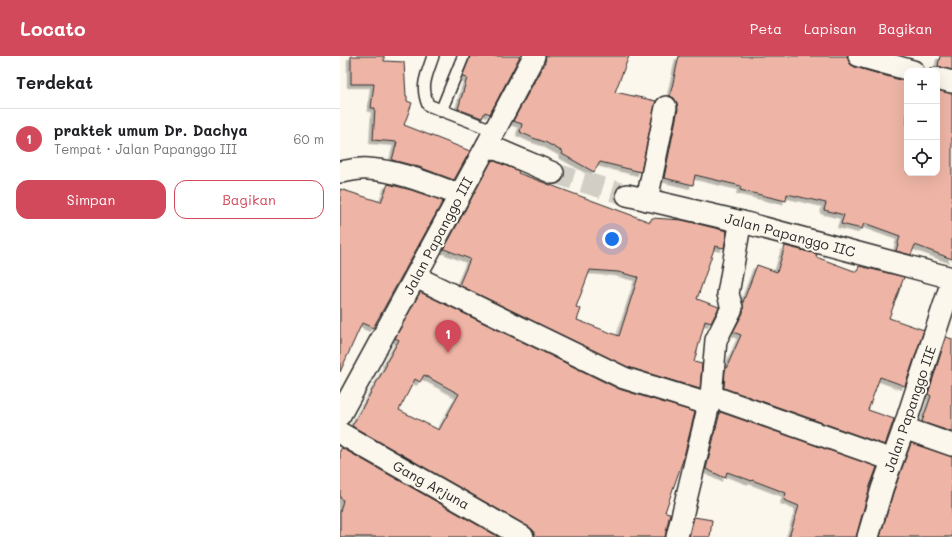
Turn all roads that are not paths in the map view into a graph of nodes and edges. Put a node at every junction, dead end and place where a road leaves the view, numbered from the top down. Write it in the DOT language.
graph roads {
  1 [pos="433,56"];
  2 [pos="534,56"];
  3 [pos="859,56"];
  4 [pos="463,57"];
  5 [pos="904,68"];
  6 [pos="940,79"];
  7 [pos="952,82"];
  8 [pos="666,107"];
  9 [pos="441,111"];
  10 [pos="491,138"];
  11 [pos="340,172"];
  12 [pos="553,173"];
  13 [pos="460,195"];
  14 [pos="627,195"];
  15 [pos="647,200"];
  16 [pos="742,222"];
  17 [pos="416,277"];
  18 [pos="952,279"];
  19 [pos="709,400"];
  20 [pos="340,415"];
  21 [pos="904,428"];
  22 [pos="340,433"];
  23 [pos="952,445"];
  24 [pos="892,460"];
  25 [pos="523,537"];
  26 [pos="677,537"];
  27 [pos="868,537"];
  1 -- 9 [label="lane"];
  2 -- 10 [label="street, Jalan Papanggo III"];
  3 -- 5 [label="street"];
  4 -- 9 [label="lane"];
  6 -- 7 [label="street"];
  8 -- 15 [label="street"];
  9 -- 10 [label="lane"];
  10 -- 12 [label="street"];
  10 -- 13 [label="street, Jalan Papanggo III"];
  11 -- 13 [label="street"];
  13 -- 17 [label="street, Jalan Papanggo III"];
  14 -- 15 [label="street, Jalan Papanggo IIC"];
  15 -- 16 [label="street, Jalan Papanggo IIC"];
  16 -- 18 [label="street, Jalan Papanggo IIC"];
  16 -- 19 [label="street"];
  17 -- 19 [label="street"];
  17 -- 20 [label="street, Jalan Papanggo III"];
  18 -- 21 [label="street, Jalan Papanggo IIE"];
  19 -- 24 [label="street"];
  19 -- 26 [label="street"];
  21 -- 23 [label="street"];
  21 -- 24 [label="street, Jalan Papanggo IIE"];
  22 -- 25 [label="street, Gang Arjuna"];
  24 -- 27 [label="street, Jalan Papanggo IIE"];
}
